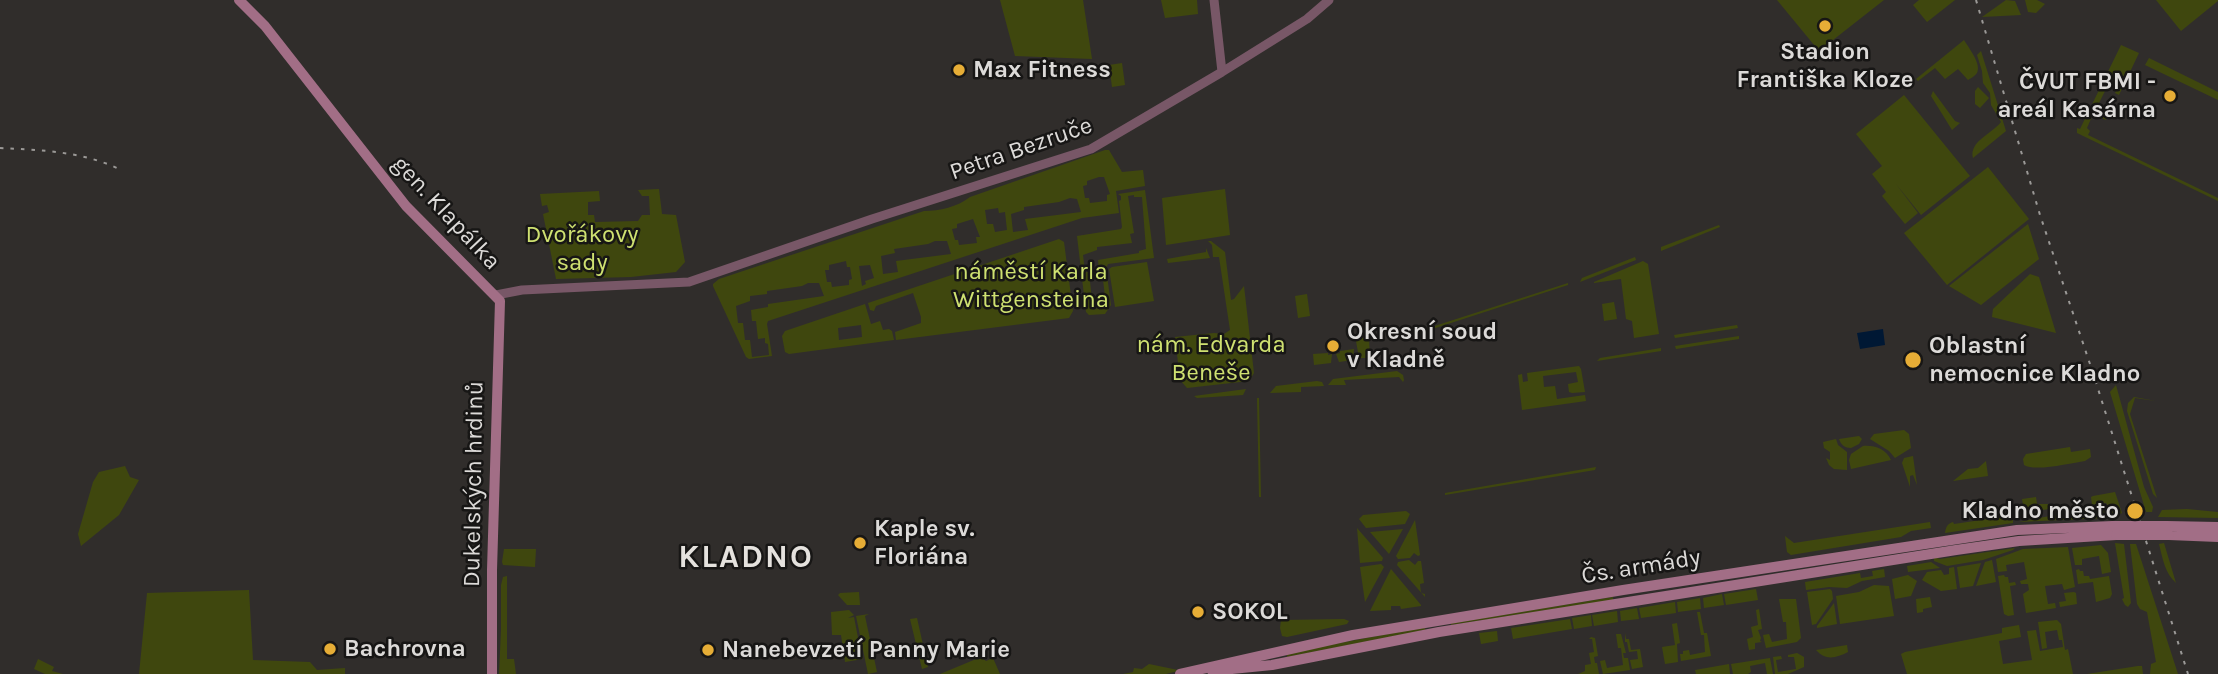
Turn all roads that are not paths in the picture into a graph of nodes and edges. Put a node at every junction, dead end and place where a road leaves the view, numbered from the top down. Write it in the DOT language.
graph roads {
  1 [pos="239,0"];
  2 [pos="1214,0"];
  3 [pos="1329,0"];
  4 [pos="1222,72"];
  5 [pos="698,279"];
  6 [pos="496,295"];
  7 [pos="2218,527"];
  8 [pos="2114,530"];
  9 [pos="2168,531"];
  10 [pos="2218,537"];
  11 [pos="1182,673"];
  12 [pos="492,674"];
  13 [pos="1198,674"];
  1 -- 6 [label="main road, gen. Klapálka"];
  2 -- 4 [label="street"];
  3 -- 4 [label="street, Petra Bezruče"];
  4 -- 5 [label="street, Petra Bezruče"];
  5 -- 6 [label="street, gen. Klapálka"];
  6 -- 12 [label="main road, Dukelských hrdinů"];
  7 -- 9 [label="main road"];
  8 -- 9 [label="main road, bridge"];
  8 -- 11 [label="main road, Čs. armády"];
  8 -- 13 [label="main road, Čs. armády"];
  9 -- 10 [label="main road"];
}
